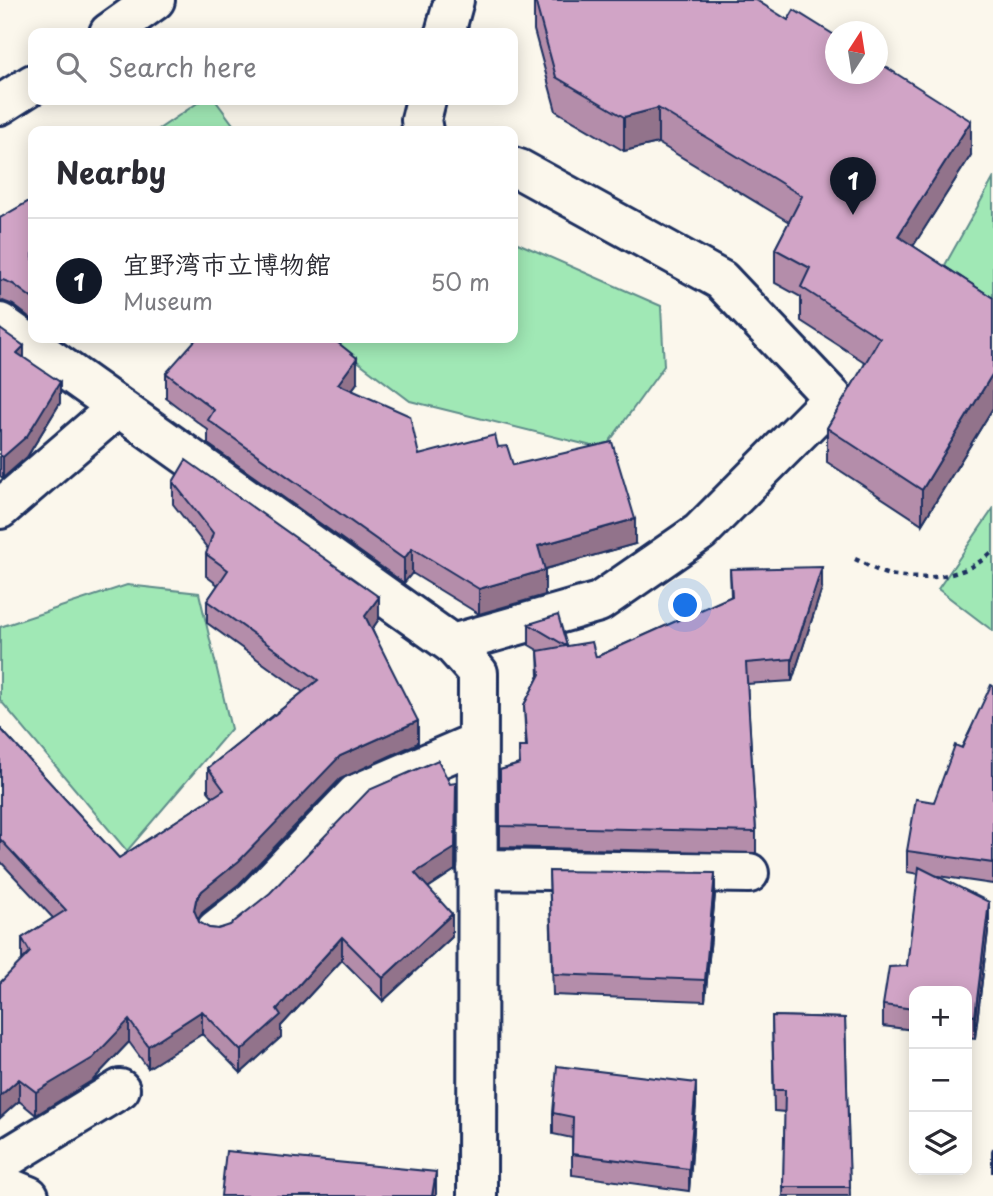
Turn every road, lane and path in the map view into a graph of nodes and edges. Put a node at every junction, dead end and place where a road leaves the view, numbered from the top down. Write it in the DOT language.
graph roads {
  1 [pos="155,0"];
  2 [pos="454,0"];
  3 [pos="116,28"];
  4 [pos="446,28"];
  5 [pos="28,87"];
  6 [pos="0,104"];
  7 [pos="425,105"];
  8 [pos="422,126"];
  9 [pos="518,169"];
  10 [pos="0,323"];
  11 [pos="117,408"];
  12 [pos="0,509"];
  13 [pos="993,551"];
  14 [pos="855,559"];
  15 [pos="452,645"];
  16 [pos="477,742"];
  17 [pos="477,869"];
  18 [pos="749,873"];
  19 [pos="216,930"];
  20 [pos="120,1089"];
  21 [pos="0,1162"];
  22 [pos="0,1184"];
  23 [pos="29,1196"];
  24 [pos="477,1196"];
  1 -- 3 [label="street"];
  2 -- 4 [label="street"];
  5 -- 6 [label="street"];
  7 -- 8 [label="street"];
  9 -- 15 [label="street"];
  10 -- 11 [label="street"];
  11 -- 12 [label="street"];
  11 -- 15 [label="street"];
  13 -- 14 [label="path"];
  15 -- 16 [label="street"];
  16 -- 17 [label="street"];
  16 -- 19 [label="street"];
  17 -- 18 [label="street"];
  17 -- 24 [label="street"];
  20 -- 21 [label="street"];
  22 -- 23 [label="street"];
}
